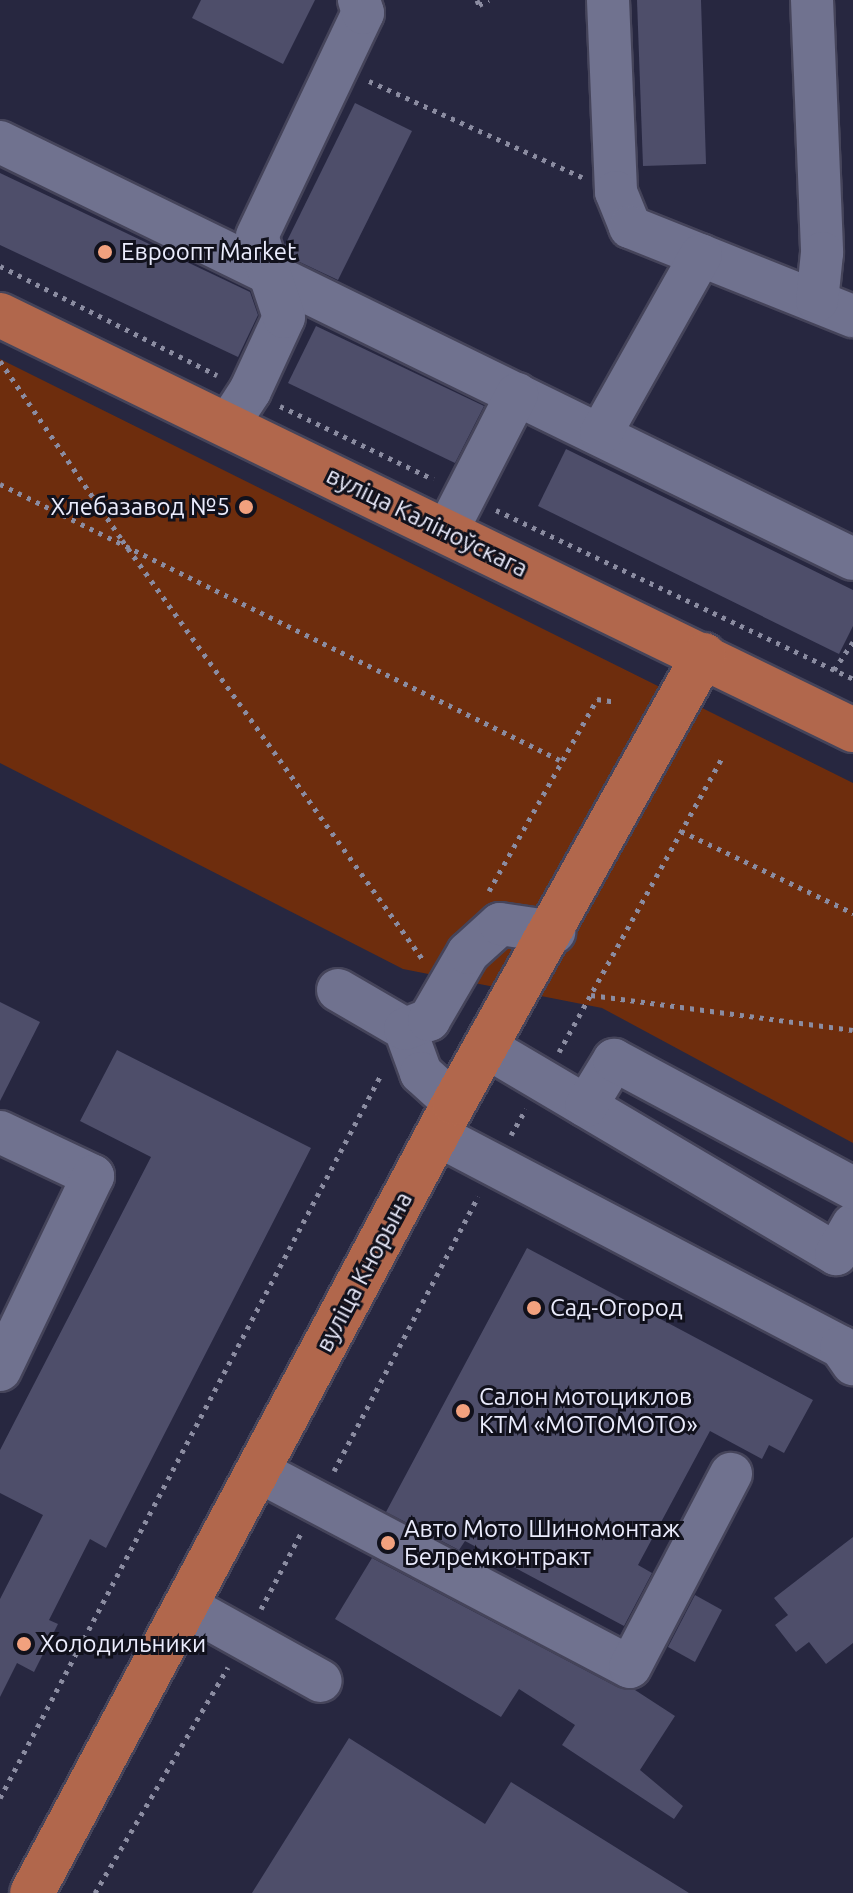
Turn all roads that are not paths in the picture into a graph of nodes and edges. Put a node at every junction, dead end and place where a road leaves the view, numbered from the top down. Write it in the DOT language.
graph roads {
  1 [pos="359,0"];
  2 [pos="608,0"];
  3 [pos="812,0"];
  4 [pos="0,142"];
  5 [pos="701,255"];
  6 [pos="269,274"];
  7 [pos="835,308"];
  8 [pos="0,315"];
  9 [pos="517,394"];
  10 [pos="239,408"];
  11 [pos="601,433"];
  12 [pos="456,513"];
  13 [pos="853,559"];
  14 [pos="704,655"];
  15 [pos="853,730"];
  16 [pos="554,932"];
  17 [pos="338,990"];
  18 [pos="405,1029"];
  19 [pos="486,1047"];
  20 [pos="586,1106"];
  21 [pos="445,1119"];
  22 [pos="0,1132"];
  23 [pos="853,1188"];
  24 [pos="853,1225"];
  25 [pos="853,1364"];
  26 [pos="0,1370"];
  27 [pos="258,1471"];
  28 [pos="731,1474"];
  29 [pos="186,1606"];
  30 [pos="321,1681"];
  31 [pos="32,1893"];
  1 -- 6 [label="lane"];
  2 -- 5 [label="lane"];
  3 -- 7 [label="lane"];
  4 -- 6 [label="lane"];
  5 -- 7 [label="lane"];
  5 -- 11 [label="lane"];
  6 -- 9 [label="lane"];
  6 -- 10 [label="lane"];
  8 -- 10 [label="main road, вуліца Каліноўскага"];
  9 -- 11 [label="lane"];
  9 -- 12 [label="lane"];
  10 -- 12 [label="main road, вуліца Каліноўскага"];
  11 -- 13 [label="lane"];
  12 -- 14 [label="main road, вуліца Каліноўскага"];
  14 -- 15 [label="main road, вуліца Каліноўскага"];
  14 -- 16 [label="main road, вуліца Кнорына"];
  16 -- 18 [label="lane"];
  16 -- 19 [label="main road, вуліца Кнорына"];
  17 -- 18 [label="lane"];
  18 -- 21 [label="lane"];
  19 -- 20 [label="lane"];
  19 -- 21 [label="main road, вуліца Кнорына"];
  20 -- 23 [label="lane"];
  20 -- 24 [label="lane"];
  21 -- 25 [label="lane"];
  21 -- 27 [label="main road, вуліца Кнорына"];
  22 -- 26 [label="lane"];
  27 -- 28 [label="lane"];
  27 -- 29 [label="main road, вуліца Кнорына"];
  29 -- 30 [label="lane"];
  29 -- 31 [label="main road, вуліца Кнорына"];
}
